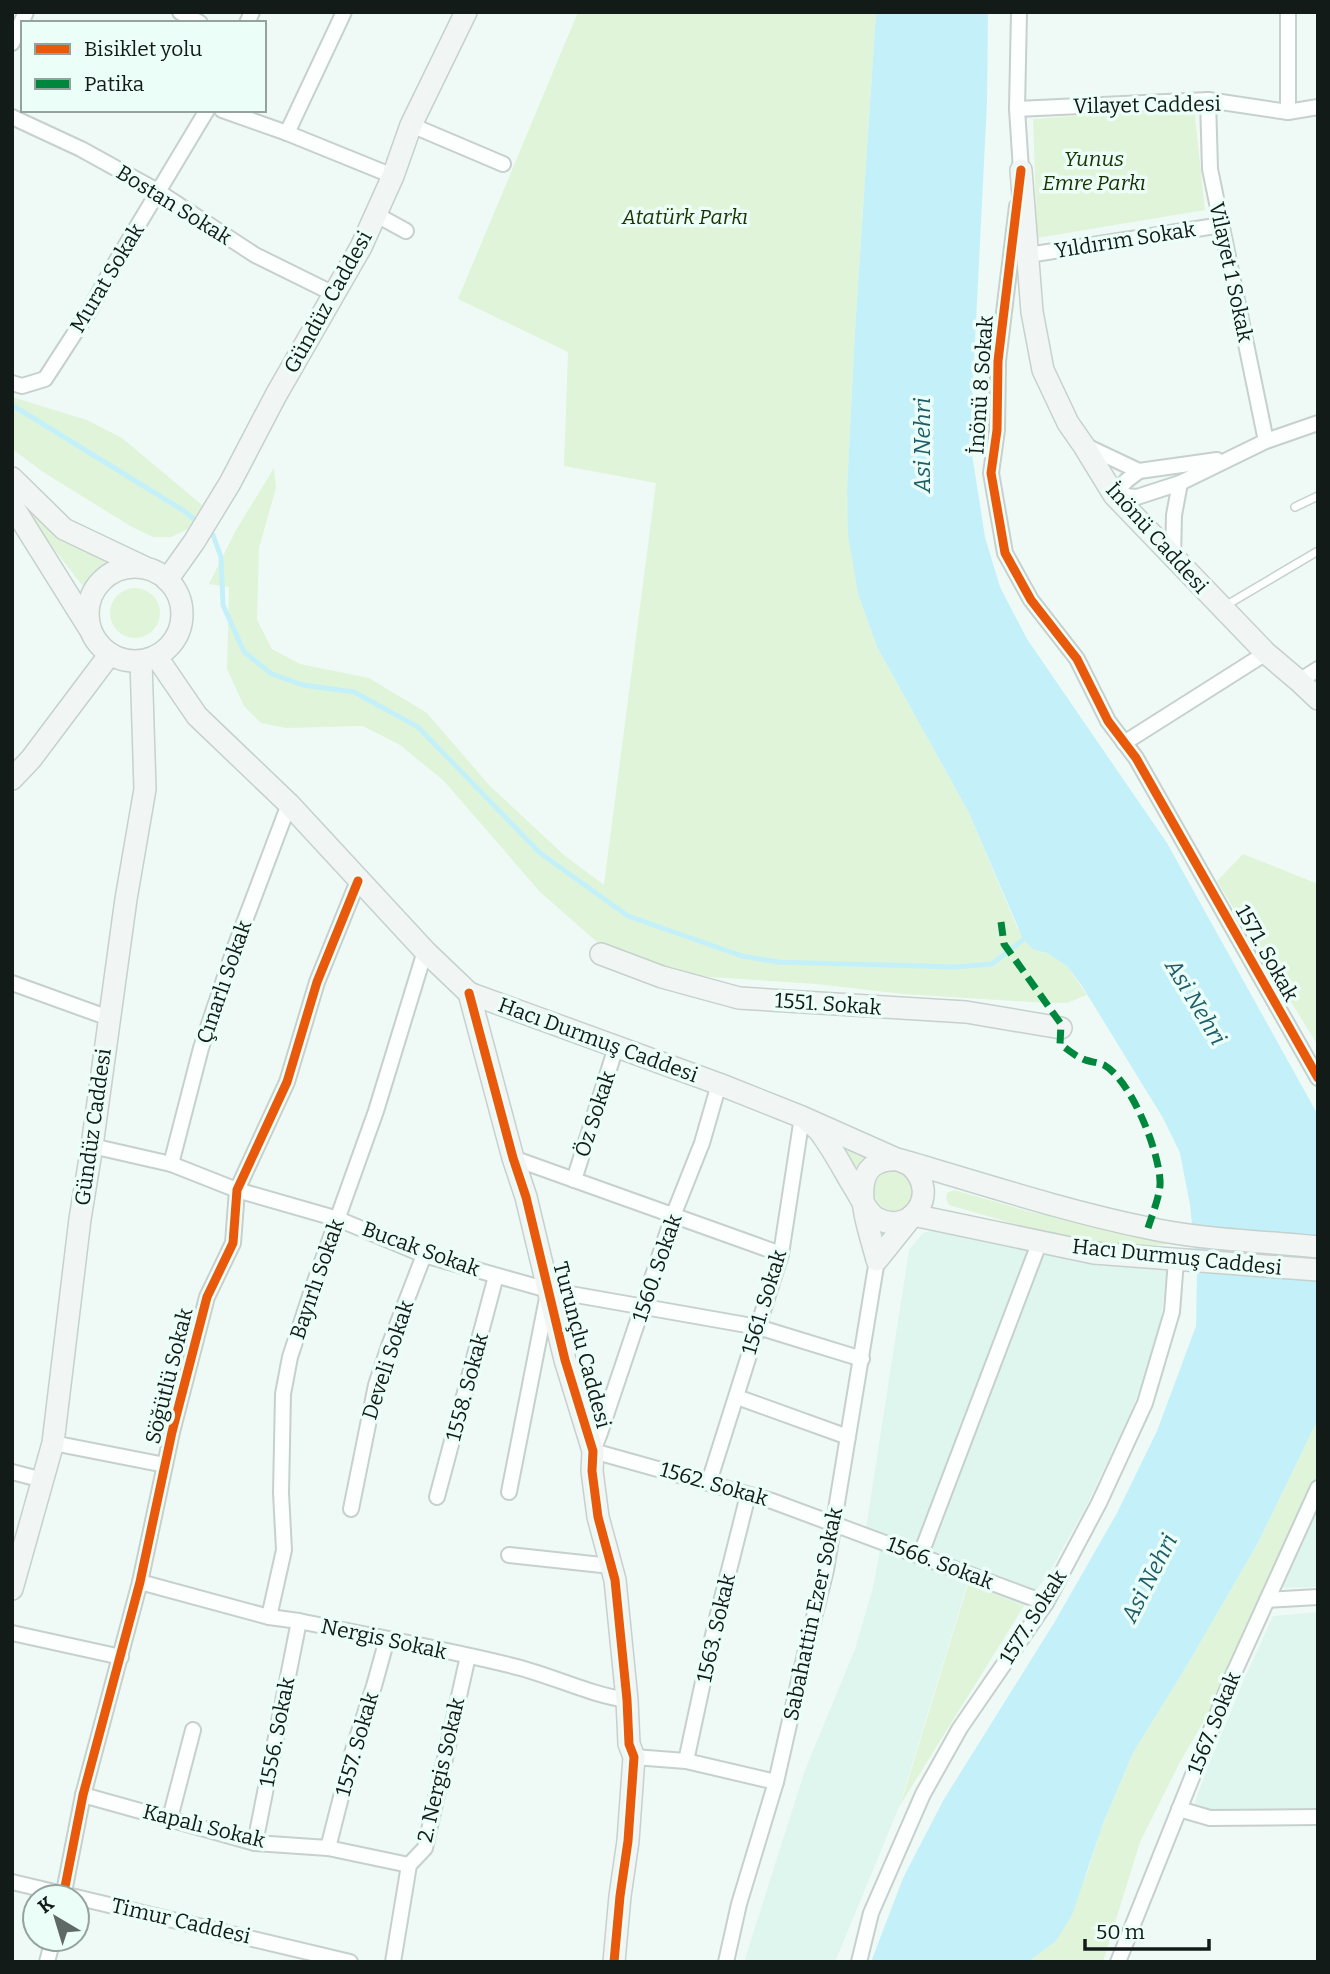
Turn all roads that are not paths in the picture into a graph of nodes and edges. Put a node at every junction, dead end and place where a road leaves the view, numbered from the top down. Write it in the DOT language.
graph roads {
  1 [pos="180,12"];
  2 [pos="344,12"];
  3 [pos="466,12"];
  4 [pos="1019,12"];
  5 [pos="1288,12"];
  6 [pos="196,21"];
  7 [pos="21,23"];
  8 [pos="12,43"];
  9 [pos="1208,100"];
  10 [pos="1318,107"];
  11 [pos="1017,109"];
  12 [pos="205,112"];
  13 [pos="228,112"];
  14 [pos="1288,112"];
  15 [pos="12,117"];
  16 [pos="411,125"];
  17 [pos="287,133"];
  18 [pos="503,164"];
  19 [pos="1021,170"];
  20 [pos="393,176"];
  21 [pos="159,192"];
  22 [pos="375,214"];
  23 [pos="1222,225"];
  24 [pos="406,231"];
  25 [pos="1028,254"];
  26 [pos="334,294"];
  27 [pos="12,383"];
  28 [pos="1318,423"];
  29 [pos="1266,441"];
  30 [pos="1084,446"];
  31 [pos="1229,458"];
  32 [pos="1139,471"];
  33 [pos="12,478"];
  34 [pos="1180,483"];
  35 [pos="1114,495"];
  36 [pos="1318,496"];
  37 [pos="12,505"];
  38 [pos="1295,508"];
  39 [pos="1318,551"];
  40 [pos="1173,558"];
  41 [pos="158,575"];
  42 [pos="1222,608"];
  43 [pos="91,631"];
  44 [pos="1266,653"];
  45 [pos="110,654"];
  46 [pos="149,658"];
  47 [pos="1318,669"];
  48 [pos="1299,681"];
  49 [pos="1318,699"];
  50 [pos="1124,743"];
  51 [pos="12,779"];
  52 [pos="289,804"];
  53 [pos="358,881"];
  54 [pos="1206,881"];
  55 [pos="425,951"];
  56 [pos="601,954"];
  57 [pos="12,983"];
  58 [pos="469,993"];
  59 [pos="109,1018"];
  60 [pos="1061,1028"];
  61 [pos="616,1047"];
  62 [pos="1318,1078"];
  63 [pos="719,1084"];
  64 [pos="803,1117"];
  65 [pos="92,1146"];
  66 [pos="513,1158"];
  67 [pos="901,1160"];
  68 [pos="171,1164"];
  69 [pos="574,1180"];
  70 [pos="237,1190"];
  71 [pos="863,1201"];
  72 [pos="913,1215"];
  73 [pos="673,1216"];
  74 [pos="338,1219"];
  75 [pos="1040,1241"];
  76 [pos="1318,1247"];
  77 [pos="780,1254"];
  78 [pos="424,1255"];
  79 [pos="877,1260"];
  80 [pos="1176,1260"];
  81 [pos="1318,1270"];
  82 [pos="496,1276"];
  83 [pos="548,1290"];
  84 [pos="644,1307"];
  85 [pos="758,1327"];
  86 [pos="862,1359"];
  87 [pos="737,1397"];
  88 [pos="848,1437"];
  89 [pos="53,1443"];
  90 [pos="593,1451"];
  91 [pos="165,1465"];
  92 [pos="12,1472"];
  93 [pos="43,1480"];
  94 [pos="709,1482"];
  95 [pos="1318,1488"];
  96 [pos="509,1492"];
  97 [pos="748,1495"];
  98 [pos="437,1497"];
  99 [pos="351,1509"];
  100 [pos="834,1523"];
  101 [pos="509,1555"];
  102 [pos="920,1556"];
  103 [pos="611,1566"];
  104 [pos="140,1582"];
  105 [pos="12,1589"];
  106 [pos="1318,1597"];
  107 [pos="1267,1600"];
  108 [pos="1046,1603"];
  109 [pos="269,1617"];
  110 [pos="299,1621"];
  111 [pos="12,1633"];
  112 [pos="387,1639"];
  113 [pos="468,1656"];
  114 [pos="121,1657"];
  115 [pos="627,1700"];
  116 [pos="193,1730"];
  117 [pos="634,1757"];
  118 [pos="686,1761"];
  119 [pos="776,1782"];
  120 [pos="83,1795"];
  121 [pos="1179,1809"];
  122 [pos="1318,1817"];
  123 [pos="170,1818"];
  124 [pos="255,1843"];
  125 [pos="328,1848"];
  126 [pos="409,1865"];
  127 [pos="65,1883"];
  128 [pos="91,1902"];
  129 [pos="350,1962"];
  130 [pos="393,1962"];
  131 [pos="614,1962"];
  132 [pos="726,1962"];
  133 [pos="859,1962"];
  134 [pos="1118,1962"];
  1 -- 6 [label="street"];
  2 -- 17 [label="street"];
  3 -- 16 [label="main road, Gündüz Caddesi"];
  4 -- 11 [label="street, İnönü Caddesi"];
  5 -- 14 [label="street"];
  7 -- 8 [label="street"];
  9 -- 11 [label="street, Vilayet Caddesi"];
  9 -- 14 [label="street, Vilayet Caddesi"];
  9 -- 23 [label="street, Vilayet 1 Sokak"];
  10 -- 14 [label="street, Vilayet Caddesi"];
  11 -- 19 [label="street, İnönü Caddesi"];
  12 -- 21 [label="street, Murat Sokak"];
  13 -- 17 [label="street"];
  15 -- 21 [label="street, Bostan Sokak"];
  16 -- 18 [label="street"];
  16 -- 20 [label="main road, Gündüz Caddesi"];
  17 -- 20 [label="street"];
  19 -- 25 [label="main road, İnönü Caddesi"];
  19 -- 50 [label="street, İnönü 8 Sokak"];
  20 -- 22 [label="main road, Gündüz Caddesi"];
  21 -- 26 [label="street, Bostan Sokak"];
  21 -- 27 [label="street, Murat Sokak"];
  22 -- 24 [label="street"];
  22 -- 26 [label="main road, Gündüz Caddesi"];
  23 -- 25 [label="street, Yıldırım Sokak"];
  23 -- 29 [label="street, Vilayet 1 Sokak"];
  25 -- 30 [label="main road, İnönü Caddesi"];
  26 -- 41 [label="main road, Gündüz Caddesi"];
  28 -- 29 [label="street"];
  29 -- 31 [label="street"];
  30 -- 32 [label="street"];
  30 -- 35 [label="main road, İnönü Caddesi"];
  31 -- 32 [label="street"];
  31 -- 34 [label="street"];
  32 -- 35 [label="street"];
  33 -- 41 [label="main road"];
  34 -- 35 [label="street"];
  34 -- 40 [label="street"];
  35 -- 40 [label="main road, İnönü Caddesi"];
  36 -- 38 [label="lane"];
  37 -- 43 [label="main road"];
  39 -- 42 [label="lane"];
  40 -- 42 [label="main road, İnönü Caddesi"];
  41 -- 43 [label="main road"];
  41 -- 46 [label="main road"];
  42 -- 44 [label="main road, İnönü Caddesi"];
  43 -- 45 [label="main road"];
  44 -- 48 [label="main road, İnönü Caddesi"];
  44 -- 50 [label="street"];
  45 -- 46 [label="main road"];
  45 -- 51 [label="main road"];
  46 -- 52 [label="main road, Hacı Durmuş Caddesi"];
  46 -- 59 [label="main road, Gündüz Caddesi"];
  47 -- 48 [label="street"];
  48 -- 49 [label="main road, İnönü Caddesi"];
  50 -- 54 [label="street, İnönü 8 Sokak"];
  52 -- 53 [label="main road, Hacı Durmuş Caddesi"];
  52 -- 68 [label="street, Çınarlı Sokak"];
  53 -- 55 [label="main road, Hacı Durmuş Caddesi"];
  53 -- 70 [label="street, Söğütlü Sokak"];
  54 -- 62 [label="street, 1571. Sokak"];
  55 -- 58 [label="main road, Hacı Durmuş Caddesi"];
  55 -- 74 [label="street, Bayırlı Sokak"];
  56 -- 60 [label="main road, 1551. Sokak"];
  57 -- 59 [label="street"];
  58 -- 61 [label="main road, Hacı Durmuş Caddesi"];
  58 -- 66 [label="main road, Turunçlu Caddesi"];
  59 -- 65 [label="main road, Gündüz Caddesi"];
  61 -- 63 [label="main road, Hacı Durmuş Caddesi"];
  61 -- 69 [label="street, Öz Sokak"];
  63 -- 64 [label="main road, Hacı Durmuş Caddesi"];
  63 -- 73 [label="street, 1560. Sokak"];
  64 -- 67 [label="main road, Hacı Durmuş Caddesi"];
  64 -- 71 [label="main road, Hacı Durmuş Caddesi"];
  64 -- 77 [label="street, 1561. Sokak"];
  65 -- 68 [label="street, Bucak Sokak"];
  65 -- 89 [label="main road, Gündüz Caddesi"];
  66 -- 69 [label="street"];
  66 -- 83 [label="main road, Turunçlu Caddesi"];
  67 -- 71 [label="main road"];
  67 -- 72 [label="main road, Hacı Durmuş Caddesi"];
  67 -- 76 [label="main road, Hacı Durmuş Caddesi"];
  68 -- 70 [label="street, Bucak Sokak"];
  69 -- 73 [label="street"];
  70 -- 74 [label="street, Bucak Sokak"];
  70 -- 91 [label="street, Söğütlü Sokak"];
  71 -- 72 [label="main road, Hacı Durmuş Caddesi"];
  71 -- 79 [label="main road, Sabahattin Ezer Sokak"];
  72 -- 75 [label="main road, Hacı Durmuş Caddesi"];
  72 -- 79 [label="main road"];
  73 -- 77 [label="street"];
  73 -- 84 [label="street, 1560. Sokak"];
  74 -- 78 [label="street, Bucak Sokak"];
  74 -- 109 [label="street, Bayırlı Sokak"];
  75 -- 80 [label="main road, Hacı Durmuş Caddesi"];
  75 -- 102 [label="street"];
  77 -- 85 [label="street, 1561. Sokak"];
  78 -- 82 [label="street, Bucak Sokak"];
  78 -- 99 [label="street, Develi Sokak"];
  79 -- 86 [label="street, Sabahattin Ezer Sokak"];
  80 -- 81 [label="main road, Hacı Durmuş Caddesi"];
  80 -- 108 [label="street, 1577. Sokak"];
  82 -- 83 [label="street, Bucak Sokak"];
  82 -- 98 [label="street, 1558. Sokak"];
  83 -- 84 [label="street, Bucak Sokak"];
  83 -- 90 [label="main road, Turunçlu Caddesi"];
  83 -- 96 [label="street"];
  84 -- 85 [label="street, Bucak Sokak"];
  84 -- 90 [label="street, 1560. Sokak"];
  85 -- 86 [label="street, Bucak Sokak"];
  85 -- 87 [label="street, 1561. Sokak"];
  86 -- 88 [label="street, Sabahattin Ezer Sokak"];
  87 -- 88 [label="street"];
  87 -- 94 [label="street, 1561. Sokak"];
  88 -- 100 [label="street, Sabahattin Ezer Sokak"];
  89 -- 91 [label="street"];
  89 -- 93 [label="main road, Gündüz Caddesi"];
  90 -- 94 [label="street, 1562. Sokak"];
  90 -- 103 [label="main road, Turunçlu Caddesi"];
  91 -- 104 [label="street, Söğütlü Sokak"];
  92 -- 93 [label="street"];
  93 -- 105 [label="main road, Gündüz Caddesi"];
  94 -- 97 [label="street, 1562. Sokak"];
  95 -- 107 [label="street, 1567. Sokak"];
  97 -- 100 [label="street, 1562. Sokak"];
  97 -- 118 [label="street, 1563. Sokak"];
  100 -- 102 [label="street, 1566. Sokak"];
  100 -- 119 [label="street, Sabahattin Ezer Sokak"];
  101 -- 103 [label="street"];
  102 -- 108 [label="street, 1566. Sokak"];
  103 -- 115 [label="main road, Turunçlu Caddesi"];
  104 -- 109 [label="street, Nergis Sokak"];
  104 -- 114 [label="street, Söğütlü Sokak"];
  106 -- 107 [label="street"];
  107 -- 121 [label="street, 1567. Sokak"];
  108 -- 133 [label="street, 1577. Sokak"];
  109 -- 110 [label="street, Nergis Sokak"];
  110 -- 112 [label="street, Nergis Sokak"];
  110 -- 124 [label="street, 1556. Sokak"];
  111 -- 114 [label="street"];
  112 -- 113 [label="street, Nergis Sokak"];
  112 -- 125 [label="street, 1557. Sokak"];
  113 -- 115 [label="street, Nergis Sokak"];
  113 -- 126 [label="street, 2. Nergis Sokak"];
  114 -- 120 [label="street, Söğütlü Sokak"];
  115 -- 117 [label="main road, Turunçlu Caddesi"];
  116 -- 123 [label="street"];
  117 -- 118 [label="street"];
  117 -- 131 [label="main road, Turunçlu Caddesi"];
  118 -- 119 [label="street"];
  119 -- 132 [label="street, Sabahattin Ezer Sokak"];
  120 -- 123 [label="street, Kapalı Sokak"];
  120 -- 127 [label="street, Söğütlü Sokak"];
  121 -- 122 [label="street"];
  121 -- 134 [label="street, 1567. Sokak"];
  123 -- 124 [label="street, Kapalı Sokak"];
  124 -- 125 [label="street, Kapalı Sokak"];
  125 -- 126 [label="street, Kapalı Sokak"];
  126 -- 130 [label="street, 2. Nergis Sokak"];
  128 -- 129 [label="street, Timur Caddesi"];
}
